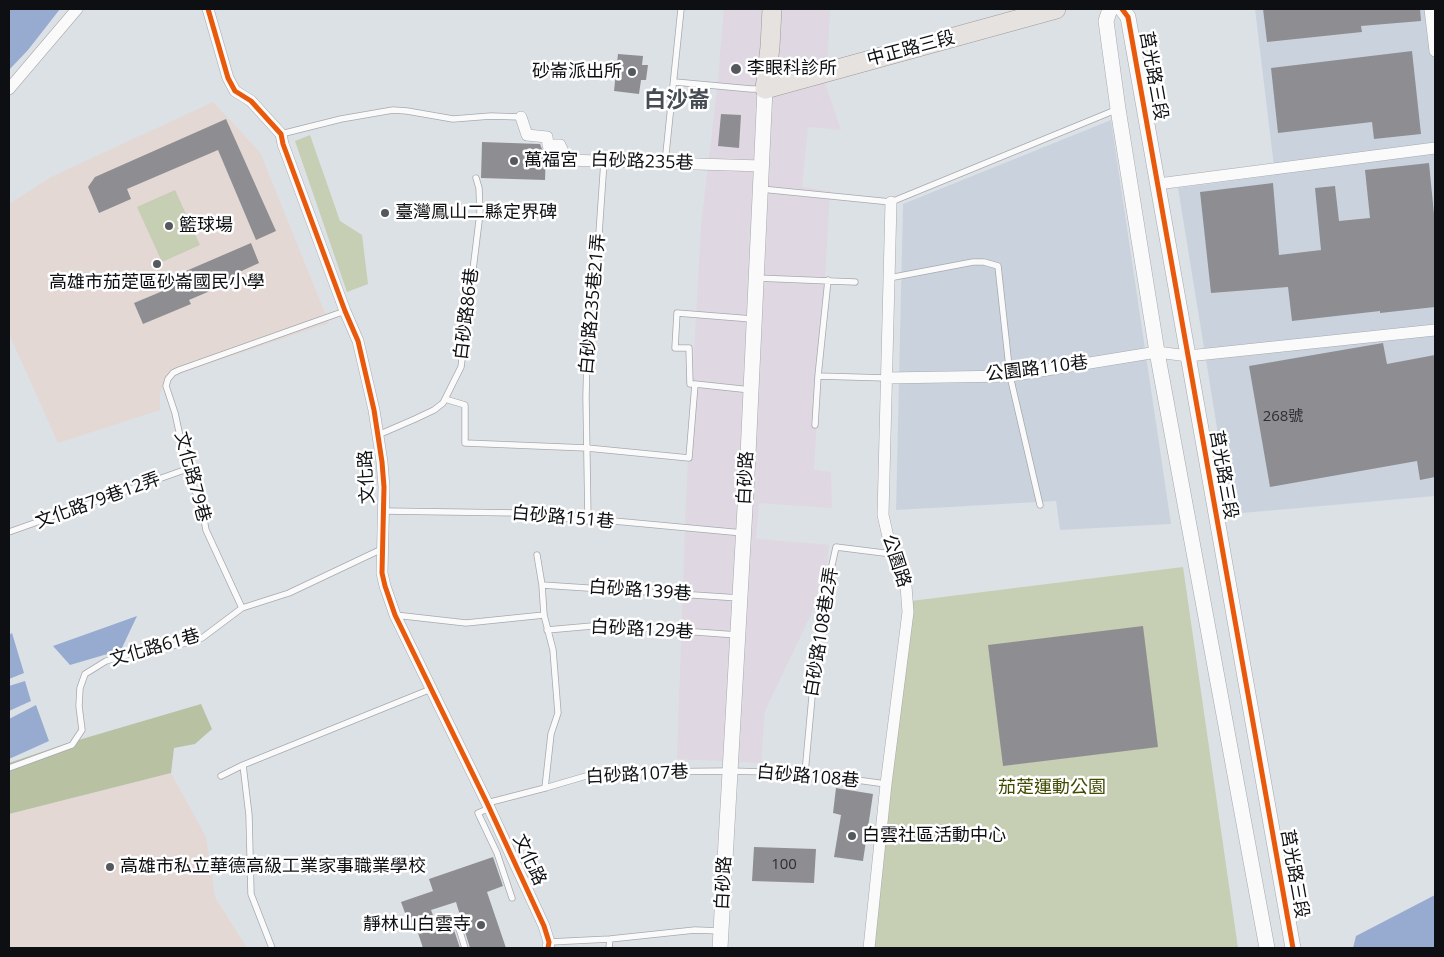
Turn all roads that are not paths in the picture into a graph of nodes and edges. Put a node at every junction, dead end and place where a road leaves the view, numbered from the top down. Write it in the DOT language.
graph roads {
  1 [pos="77,9"];
  2 [pos="208,9"];
  3 [pos="681,9"];
  4 [pos="772,9"];
  5 [pos="1056,9"];
  6 [pos="1110,9"];
  7 [pos="1122,9"];
  8 [pos="1430,9"];
  9 [pos="1435,51"];
  10 [pos="675,82"];
  11 [pos="9,88"];
  12 [pos="766,89"];
  13 [pos="1118,109"];
  14 [pos="521,117"];
  15 [pos="280,134"];
  16 [pos="1435,148"];
  17 [pos="604,161"];
  18 [pos="665,164"];
  19 [pos="762,166"];
  20 [pos="476,178"];
  21 [pos="1158,184"];
  22 [pos="761,189"];
  23 [pos="891,202"];
  24 [pos="756,278"];
  25 [pos="889,278"];
  26 [pos="828,280"];
  27 [pos="855,282"];
  28 [pos="345,311"];
  29 [pos="754,319"];
  30 [pos="1435,330"];
  31 [pos="1157,352"];
  32 [pos="1188,356"];
  33 [pos="818,376"];
  34 [pos="1010,376"];
  35 [pos="886,378"];
  36 [pos="695,384"];
  37 [pos="751,390"];
  38 [pos="445,399"];
  39 [pos="815,426"];
  40 [pos="378,435"];
  41 [pos="587,448"];
  42 [pos="187,469"];
  43 [pos="1040,506"];
  44 [pos="382,511"];
  45 [pos="588,521"];
  46 [pos="9,532"];
  47 [pos="743,533"];
  48 [pos="382,549"];
  49 [pos="892,554"];
  50 [pos="537,555"];
  51 [pos="542,585"];
  52 [pos="739,598"];
  53 [pos="242,608"];
  54 [pos="395,615"];
  55 [pos="544,615"];
  56 [pos="547,630"];
  57 [pos="737,635"];
  58 [pos="431,689"];
  59 [pos="243,765"];
  60 [pos="9,768"];
  61 [pos="729,772"];
  62 [pos="805,773"];
  63 [pos="221,776"];
  64 [pos="886,784"];
  65 [pos="545,788"];
  66 [pos="489,805"];
  67 [pos="512,898"];
  68 [pos="456,919"];
  69 [pos="721,931"];
  70 [pos="610,939"];
  71 [pos="549,945"];
  72 [pos="272,948"];
  73 [pos="465,948"];
  74 [pos="609,948"];
  75 [pos="720,948"];
  76 [pos="869,948"];
  77 [pos="1267,948"];
  78 [pos="1293,948"];
  1 -- 11 [label="street"];
  2 -- 15 [label="street, 文化路"];
  3 -- 10 [label="lane"];
  4 -- 12 [label="main road, 白砂路"];
  5 -- 12 [label="main road, 中正路三段"];
  6 -- 13 [label="street"];
  7 -- 21 [label="street, 莒光路三段"];
  8 -- 9 [label="street"];
  10 -- 12 [label="lane"];
  10 -- 18 [label="lane"];
  12 -- 19 [label="street, 白砂路"];
  13 -- 23 [label="lane"];
  13 -- 31 [label="street"];
  14 -- 15 [label="lane"];
  14 -- 17 [label="street, 白砂路235巷"];
  15 -- 28 [label="street, 文化路"];
  16 -- 21 [label="street"];
  17 -- 18 [label="street, 白砂路235巷"];
  17 -- 41 [label="lane, 白砂路235巷21弄"];
  18 -- 19 [label="street, 白砂路235巷"];
  19 -- 22 [label="street, 白砂路"];
  20 -- 38 [label="lane, 白砂路86巷"];
  21 -- 32 [label="street, 莒光路三段"];
  22 -- 23 [label="lane"];
  22 -- 24 [label="street, 白砂路"];
  23 -- 25 [label="street, 公園路"];
  24 -- 26 [label="lane"];
  24 -- 29 [label="street, 白砂路"];
  25 -- 34 [label="lane"];
  25 -- 35 [label="street, 公園路"];
  26 -- 27 [label="lane"];
  26 -- 33 [label="lane"];
  28 -- 40 [label="street, 文化路"];
  28 -- 42 [label="lane, 文化路79巷"];
  29 -- 36 [label="lane"];
  29 -- 37 [label="street, 白砂路"];
  30 -- 32 [label="street, 公園路110巷"];
  31 -- 32 [label="street, 公園路110巷"];
  31 -- 34 [label="street, 公園路110巷"];
  31 -- 77 [label="street"];
  32 -- 78 [label="street, 莒光路三段"];
  33 -- 35 [label="lane"];
  33 -- 39 [label="lane"];
  34 -- 35 [label="street, 公園路110巷"];
  34 -- 43 [label="lane"];
  35 -- 49 [label="street, 公園路"];
  36 -- 37 [label="lane"];
  36 -- 41 [label="lane"];
  37 -- 47 [label="street, 白砂路"];
  38 -- 40 [label="lane, 白砂路86巷"];
  38 -- 41 [label="lane"];
  40 -- 44 [label="street, 文化路"];
  41 -- 45 [label="lane, 白砂路235巷21弄"];
  42 -- 46 [label="lane, 文化路79巷12弄"];
  42 -- 53 [label="lane, 文化路79巷"];
  44 -- 45 [label="lane, 白砂路151巷"];
  44 -- 48 [label="street, 文化路"];
  45 -- 47 [label="lane, 白砂路151巷"];
  47 -- 52 [label="street, 白砂路"];
  48 -- 53 [label="lane"];
  48 -- 54 [label="street, 文化路"];
  49 -- 62 [label="lane, 白砂路108巷2弄"];
  49 -- 64 [label="street, 公園路"];
  50 -- 51 [label="lane"];
  51 -- 52 [label="lane, 白砂路139巷"];
  51 -- 55 [label="lane"];
  52 -- 57 [label="street, 白砂路"];
  53 -- 60 [label="lane, 文化路61巷"];
  54 -- 55 [label="lane"];
  54 -- 58 [label="street, 文化路"];
  55 -- 56 [label="lane"];
  56 -- 57 [label="lane, 白砂路129巷"];
  56 -- 65 [label="lane"];
  57 -- 61 [label="street, 白砂路"];
  58 -- 59 [label="lane"];
  58 -- 66 [label="street, 文化路"];
  59 -- 63 [label="lane"];
  59 -- 72 [label="lane"];
  61 -- 62 [label="lane, 白砂路108巷"];
  61 -- 65 [label="lane, 白砂路107巷"];
  61 -- 69 [label="street, 白砂路"];
  62 -- 64 [label="lane, 白砂路108巷"];
  64 -- 76 [label="street, 公園路"];
  65 -- 66 [label="lane, 白砂路107巷"];
  66 -- 67 [label="lane"];
  66 -- 71 [label="street, 文化路"];
  68 -- 73 [label="lane"];
  69 -- 70 [label="lane"];
  69 -- 75 [label="street, 白砂路"];
  70 -- 71 [label="lane"];
  70 -- 74 [label="lane"];
}
